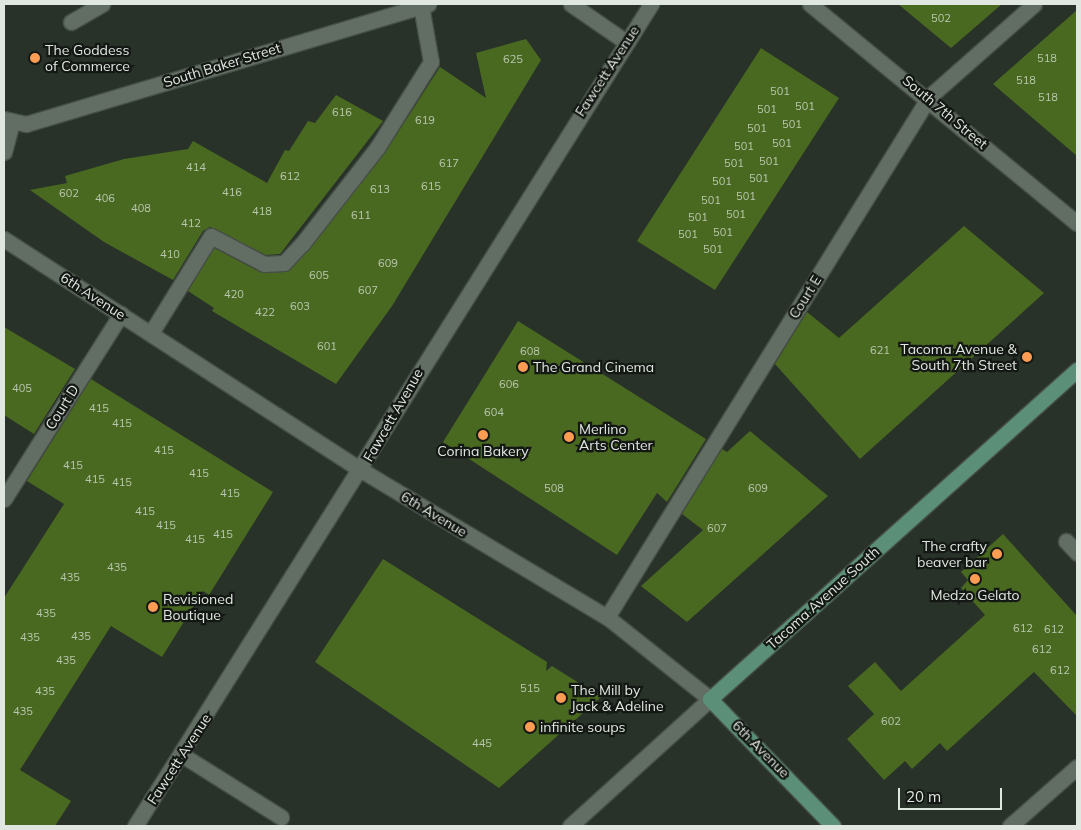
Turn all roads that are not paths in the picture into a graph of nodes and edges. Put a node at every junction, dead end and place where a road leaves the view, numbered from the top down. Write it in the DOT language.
graph roads {
  1 [pos="102,4"];
  2 [pos="572,4"];
  3 [pos="651,4"];
  4 [pos="810,4"];
  5 [pos="1034,4"];
  6 [pos="426,5"];
  7 [pos="71,22"];
  8 [pos="626,42"];
  9 [pos="929,98"];
  10 [pos="8,121"];
  11 [pos="4,152"];
  12 [pos="1077,223"];
  13 [pos="4,239"];
  14 [pos="121,314"];
  15 [pos="151,333"];
  16 [pos="1077,370"];
  17 [pos="361,470"];
  18 [pos="4,500"];
  19 [pos="1066,541"];
  20 [pos="1077,553"];
  21 [pos="607,617"];
  22 [pos="710,699"];
  23 [pos="182,755"];
  24 [pos="1077,767"];
  25 [pos="281,817"];
  26 [pos="135,826"];
  27 [pos="570,826"];
  28 [pos="833,826"];
  29 [pos="1010,826"];
  1 -- 7 [label="street"];
  2 -- 8 [label="street"];
  3 -- 8 [label="street, Fawcett Avenue"];
  4 -- 9 [label="street, South 7th Street"];
  5 -- 9 [label="street, Court E"];
  6 -- 10 [label="street, South Baker Street"];
  6 -- 15 [label="street"];
  8 -- 17 [label="street, Fawcett Avenue"];
  9 -- 12 [label="street, South 7th Street"];
  9 -- 21 [label="street, Court E"];
  10 -- 11 [label="street, South Baker Street"];
  13 -- 14 [label="street, 6th Avenue"];
  14 -- 15 [label="street, 6th Avenue"];
  14 -- 18 [label="street, Court D"];
  15 -- 17 [label="street, 6th Avenue"];
  16 -- 22 [label="main road, Tacoma Avenue South"];
  17 -- 21 [label="street, 6th Avenue"];
  17 -- 23 [label="street, Fawcett Avenue"];
  19 -- 20 [label="street"];
  21 -- 22 [label="street, 6th Avenue"];
  22 -- 27 [label="street, Tacoma Avenue South"];
  22 -- 28 [label="main road, 6th Avenue"];
  23 -- 25 [label="street"];
  23 -- 26 [label="street, Fawcett Avenue"];
  24 -- 29 [label="street"];
}
